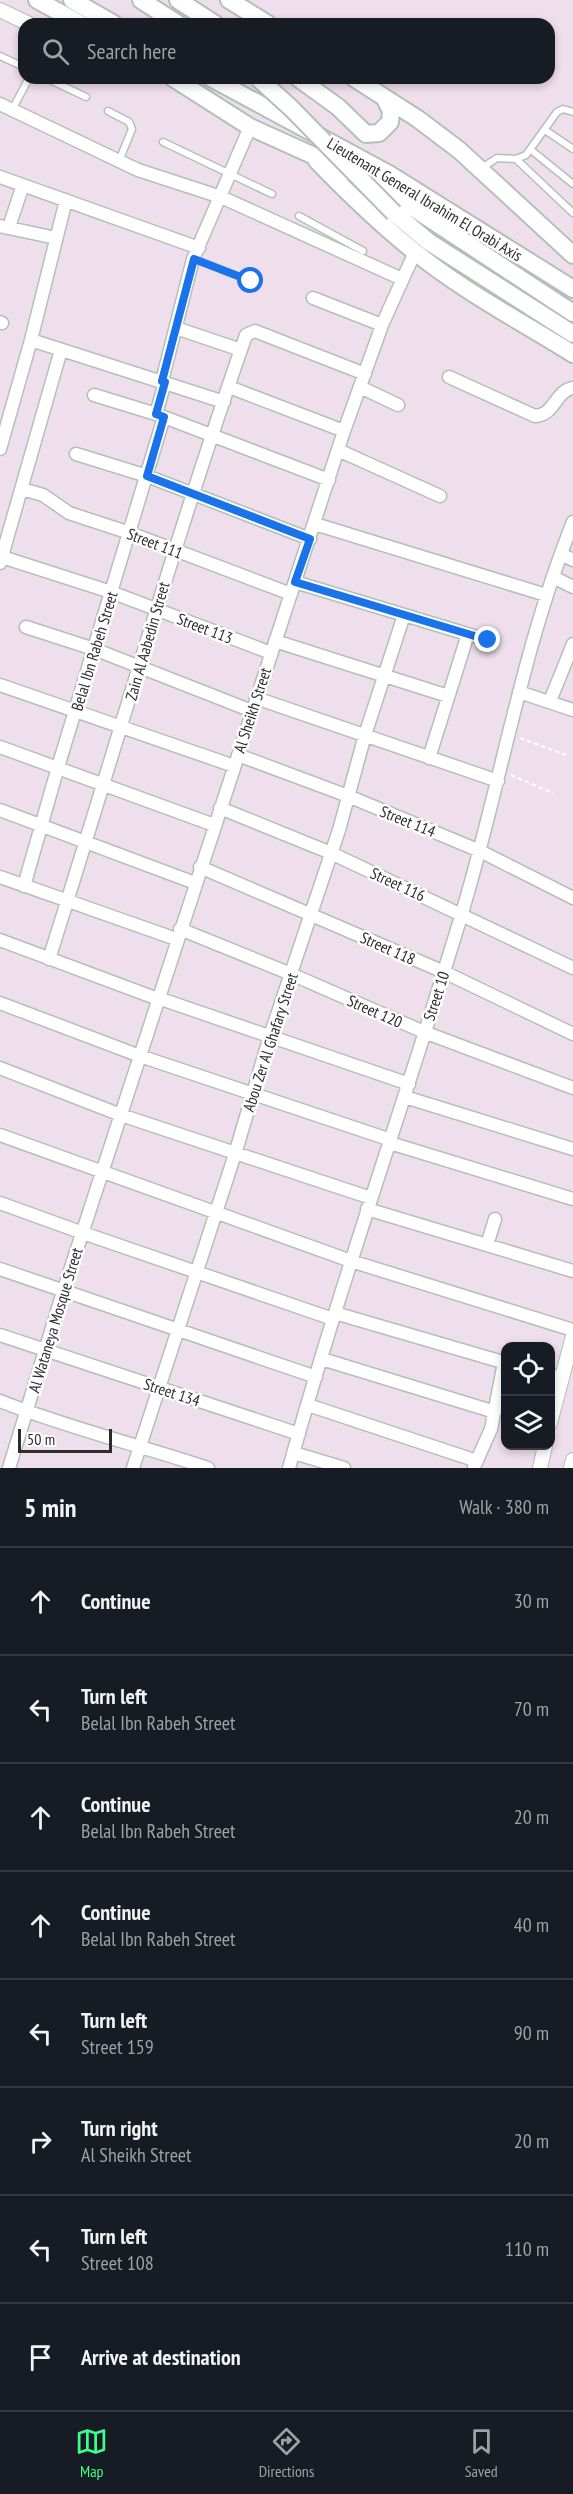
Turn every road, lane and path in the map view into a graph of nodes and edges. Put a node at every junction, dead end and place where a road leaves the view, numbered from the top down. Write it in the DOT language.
graph roads {
  1 [pos="37,0"];
  2 [pos="72,0"];
  3 [pos="141,0"];
  4 [pos="178,0"];
  5 [pos="229,0"];
  6 [pos="0,10"];
  7 [pos="70,18"];
  8 [pos="104,18"];
  9 [pos="169,18"];
  10 [pos="206,18"];
  11 [pos="258,18"];
  12 [pos="18,19"];
  13 [pos="0,56"];
  14 [pos="18,64"];
  15 [pos="26,84"];
  16 [pos="58,84"];
  17 [pos="182,84"];
  18 [pos="222,84"];
  19 [pos="265,84"];
  20 [pos="274,84"];
  21 [pos="306,84"];
  22 [pos="364,84"];
  23 [pos="384,96"];
  24 [pos="86,98"];
  25 [pos="0,104"];
  26 [pos="258,104"];
  27 [pos="12,111"];
  28 [pos="108,111"];
  29 [pos="573,112"];
  30 [pos="250,127"];
  31 [pos="545,130"];
  32 [pos="163,142"];
  33 [pos="573,149"];
  34 [pos="531,150"];
  35 [pos="310,154"];
  36 [pos="516,159"];
  37 [pos="119,161"];
  38 [pos="480,169"];
  39 [pos="231,174"];
  40 [pos="0,177"];
  41 [pos="573,184"];
  42 [pos="23,185"];
  43 [pos="272,194"];
  44 [pos="220,197"];
  45 [pos="66,200"];
  46 [pos="573,213"];
  47 [pos="299,216"];
  48 [pos="4,226"];
  49 [pos="56,238"];
  50 [pos="335,242"];
  51 [pos="363,251"];
  52 [pos="415,252"];
  53 [pos="196,254"];
  54 [pos="573,255"];
  55 [pos="402,279"];
  56 [pos="251,281"];
  57 [pos="573,289"];
  58 [pos="312,298"];
  59 [pos="573,313"];
  60 [pos="382,325"];
  61 [pos="176,328"];
  62 [pos="573,334"];
  63 [pos="31,340"];
  64 [pos="61,350"];
  65 [pos="241,350"];
  66 [pos="573,354"];
  67 [pos="365,374"];
  68 [pos="449,376"];
  69 [pos="164,382"];
  70 [pos="229,387"];
  71 [pos="360,387"];
  72 [pos="573,388"];
  73 [pos="94,395"];
  74 [pos="224,402"];
  75 [pos="398,405"];
  76 [pos="160,416"];
  77 [pos="344,431"];
  78 [pos="212,436"];
  79 [pos="0,449"];
  80 [pos="338,450"];
  81 [pos="76,454"];
  82 [pos="147,476"];
  83 [pos="329,480"];
  84 [pos="22,489"];
  85 [pos="193,494"];
  86 [pos="440,496"];
  87 [pos="573,522"];
  88 [pos="315,524"];
  89 [pos="4,529"];
  90 [pos="130,533"];
  91 [pos="310,539"];
  92 [pos="174,551"];
  93 [pos="561,554"];
  94 [pos="1,560"];
  95 [pos="573,560"];
  96 [pos="553,577"];
  97 [pos="573,587"];
  98 [pos="293,588"];
  99 [pos="111,592"];
  100 [pos="546,594"];
  101 [pos="156,610"];
  102 [pos="404,615"];
  103 [pos="26,627"];
  104 [pos="468,634"];
  105 [pos="488,640"];
  106 [pos="275,641"];
  107 [pos="573,644"];
  108 [pos="94,649"];
  109 [pos="271,653"];
  110 [pos="139,668"];
  111 [pos="385,676"];
  112 [pos="0,685"];
  113 [pos="519,692"];
  114 [pos="448,696"];
  115 [pos="256,698"];
  116 [pos="549,701"];
  117 [pos="573,710"];
  118 [pos="76,711"];
  119 [pos="252,711"];
  120 [pos="122,726"];
  121 [pos="509,734"];
  122 [pos="365,735"];
  123 [pos="0,747"];
  124 [pos="566,754"];
  125 [pos="429,758"];
  126 [pos="236,760"];
  127 [pos="58,767"];
  128 [pos="499,776"];
  129 [pos="104,785"];
  130 [pos="553,793"];
  131 [pos="348,796"];
  132 [pos="220,808"];
  133 [pos="0,810"];
  134 [pos="41,825"];
  135 [pos="214,825"];
  136 [pos="86,842"];
  137 [pos="480,851"];
  138 [pos="332,853"];
  139 [pos="200,867"];
  140 [pos="0,877"];
  141 [pos="195,883"];
  142 [pos="24,886"];
  143 [pos="573,898"];
  144 [pos="68,901"];
  145 [pos="311,913"];
  146 [pos="462,914"];
  147 [pos="178,934"];
  148 [pos="0,940"];
  149 [pos="49,959"];
  150 [pos="573,968"];
  151 [pos="444,972"];
  152 [pos="291,974"];
  153 [pos="158,999"];
  154 [pos="0,1003"];
  155 [pos="424,1032"];
  156 [pos="573,1034"];
  157 [pos="270,1036"];
  158 [pos="140,1056"];
  159 [pos="0,1068"];
  160 [pos="409,1084"];
  161 [pos="573,1088"];
  162 [pos="253,1093"];
  163 [pos="405,1097"];
  164 [pos="121,1115"];
  165 [pos="0,1135"];
  166 [pos="390,1142"];
  167 [pos="573,1149"];
  168 [pos="235,1154"];
  169 [pos="103,1174"];
  170 [pos="573,1199"];
  171 [pos="0,1203"];
  172 [pos="369,1204"];
  173 [pos="215,1213"];
  174 [pos="495,1219"];
  175 [pos="82,1233"];
  176 [pos="487,1245"];
  177 [pos="351,1261"];
  178 [pos="0,1269"];
  179 [pos="573,1271"];
  180 [pos="195,1272"];
  181 [pos="63,1292"];
  182 [pos="334,1316"];
  183 [pos="573,1330"];
  184 [pos="178,1331"];
  185 [pos="0,1335"];
  186 [pos="573,1336"];
  187 [pos="45,1351"];
  188 [pos="322,1359"];
  189 [pos="501,1362"];
  190 [pos="556,1376"];
  191 [pos="316,1377"];
  192 [pos="501,1383"];
  193 [pos="160,1387"];
  194 [pos="553,1396"];
  195 [pos="0,1401"];
  196 [pos="308,1405"];
  197 [pos="26,1412"];
  198 [pos="495,1412"];
  199 [pos="299,1434"];
  200 [pos="140,1445"];
  201 [pos="544,1450"];
  202 [pos="294,1453"];
  203 [pos="573,1460"];
  204 [pos="0,1464"];
  205 [pos="475,1464"];
  206 [pos="10,1468"];
  207 [pos="133,1468"];
  208 [pos="208,1468"];
  209 [pos="290,1468"];
  210 [pos="344,1468"];
  211 [pos="540,1468"];
  212 [pos="571,1468"];
  1 -- 7 [label="main road"];
  2 -- 8 [label="main road"];
  3 -- 9 [label="main road"];
  4 -- 10 [label="main road"];
  5 -- 11 [label="main road"];
  6 -- 12 [label="street"];
  13 -- 14 [label="lane"];
  15 -- 27 [label="lane"];
  16 -- 24 [label="lane"];
  17 -- 30 [label="main road, Lieutenant General Ibrahim El Orabi Axis"];
  18 -- 26 [label="main road, Lieutenant General Ibrahim El Orabi Axis"];
  19 -- 62 [label="main road, bridge"];
  20 -- 26 [label="main road"];
  21 -- 23 [label="main road"];
  22 -- 23 [label="main road"];
  23 -- 38 [label="main road"];
  25 -- 27 [label="street"];
  26 -- 57 [label="main road, Lieutenant General Ibrahim El Orabi Axis"];
  27 -- 37 [label="street"];
  28 -- 37 [label="lane"];
  29 -- 31 [label="lane"];
  30 -- 35 [label="main road, Lieutenant General Ibrahim El Orabi Axis"];
  30 -- 39 [label="street, Belal Ibn Rabeh Street"];
  31 -- 33 [label="lane"];
  31 -- 34 [label="lane"];
  32 -- 39 [label="lane"];
  34 -- 36 [label="lane"];
  34 -- 41 [label="lane"];
  35 -- 52 [label="main road"];
  35 -- 59 [label="main road, Lieutenant General Ibrahim El Orabi Axis"];
  36 -- 38 [label="lane"];
  36 -- 46 [label="lane"];
  37 -- 44 [label="street"];
  38 -- 54 [label="main road"];
  39 -- 43 [label="lane"];
  39 -- 44 [label="street, Belal Ibn Rabeh Street"];
  40 -- 42 [label="street"];
  42 -- 45 [label="street"];
  42 -- 48 [label="street"];
  44 -- 50 [label="street"];
  44 -- 53 [label="street, Belal Ibn Rabeh Street"];
  45 -- 49 [label="street"];
  45 -- 53 [label="street"];
  47 -- 50 [label="lane"];
  48 -- 49 [label="street"];
  49 -- 63 [label="street"];
  50 -- 51 [label="lane"];
  50 -- 55 [label="street"];
  52 -- 55 [label="street, Al Sheikh Street"];
  52 -- 66 [label="main road"];
  53 -- 56 [label="path"];
  53 -- 61 [label="street, Belal Ibn Rabeh Street"];
  55 -- 60 [label="street, Al Sheikh Street"];
  58 -- 60 [label="street"];
  60 -- 67 [label="street, Al Sheikh Street"];
  61 -- 65 [label="street"];
  61 -- 69 [label="street, Belal Ibn Rabeh Street"];
  63 -- 64 [label="street"];
  63 -- 79 [label="street"];
  64 -- 69 [label="street"];
  64 -- 84 [label="street"];
  65 -- 67 [label="street, Zain Al Aabedin Street"];
  65 -- 70 [label="street, Zain Al Aabedin Street"];
  67 -- 71 [label="street, Al Sheikh Street"];
  68 -- 72 [label="street"];
  69 -- 74 [label="street"];
  69 -- 76 [label="street, Belal Ibn Rabeh Street"];
  70 -- 74 [label="street, Zain Al Aabedin Street"];
  70 -- 77 [label="street"];
  71 -- 75 [label="street"];
  71 -- 77 [label="street, Al Sheikh Street"];
  73 -- 76 [label="street"];
  74 -- 78 [label="street, Zain Al Aabedin Street"];
  76 -- 78 [label="street"];
  76 -- 82 [label="street, Belal Ibn Rabeh Street"];
  77 -- 80 [label="street, Al Sheikh Street"];
  78 -- 83 [label="street"];
  78 -- 85 [label="street, Zain Al Aabedin Street"];
  80 -- 83 [label="street, Al Sheikh Street"];
  80 -- 86 [label="street"];
  81 -- 82 [label="street"];
  82 -- 85 [label="street"];
  82 -- 90 [label="street, Belal Ibn Rabeh Street"];
  83 -- 88 [label="street, Al Sheikh Street"];
  84 -- 89 [label="street"];
  84 -- 90 [label="street, Street 111"];
  85 -- 91 [label="street"];
  85 -- 92 [label="street, Zain Al Aabedin Street"];
  87 -- 93 [label="street, Street 10"];
  88 -- 91 [label="street, Al Sheikh Street"];
  88 -- 100 [label="street"];
  89 -- 94 [label="street"];
  90 -- 92 [label="street, Street 111"];
  90 -- 99 [label="street, Belal Ibn Rabeh Street"];
  91 -- 98 [label="street, Al Sheikh Street"];
  92 -- 98 [label="street, Street 111"];
  92 -- 101 [label="street, Zain Al Aabedin Street"];
  93 -- 95 [label="street"];
  93 -- 96 [label="street, Street 10"];
  94 -- 99 [label="street, Street 113"];
  96 -- 97 [label="street"];
  96 -- 100 [label="street, Street 10"];
  98 -- 102 [label="street, Street 111"];
  98 -- 106 [label="street, Al Sheikh Street"];
  99 -- 101 [label="street, Street 113"];
  99 -- 108 [label="street, Belal Ibn Rabeh Street"];
  100 -- 113 [label="street, Street 10"];
  101 -- 109 [label="street, Street 113"];
  101 -- 110 [label="street, Zain Al Aabedin Street"];
  102 -- 104 [label="street, Street 111"];
  102 -- 111 [label="street, Abou Zer Al Ghafary Street"];
  103 -- 108 [label="street"];
  104 -- 105 [label="street, Street 111"];
  104 -- 114 [label="street"];
  106 -- 109 [label="street, Al Sheikh Street"];
  106 -- 111 [label="street"];
  107 -- 116 [label="street"];
  108 -- 110 [label="street"];
  108 -- 118 [label="street, Belal Ibn Rabeh Street"];
  109 -- 115 [label="street, Al Sheikh Street"];
  110 -- 119 [label="street"];
  110 -- 120 [label="street, Zain Al Aabedin Street"];
  111 -- 114 [label="street"];
  111 -- 122 [label="street, Abou Zer Al Ghafary Street"];
  112 -- 118 [label="street, Street 114"];
  113 -- 116 [label="street"];
  113 -- 121 [label="street, Street 10"];
  114 -- 125 [label="street"];
  115 -- 119 [label="street, Al Sheikh Street"];
  115 -- 122 [label="street"];
  116 -- 117 [label="street"];
  118 -- 120 [label="street, Street 114"];
  118 -- 127 [label="street, Belal Ibn Rabeh Street"];
  119 -- 126 [label="street, Al Sheikh Street"];
  120 -- 126 [label="street, Street 114"];
  120 -- 129 [label="street, Zain Al Aabedin Street"];
  121 -- 124 [label="path"];
  121 -- 128 [label="street, Street 10"];
  122 -- 125 [label="street"];
  122 -- 131 [label="street, Abou Zer Al Ghafary Street"];
  123 -- 127 [label="street"];
  125 -- 128 [label="street"];
  126 -- 131 [label="street, Street 114"];
  126 -- 132 [label="street, Al Sheikh Street"];
  127 -- 129 [label="street"];
  127 -- 134 [label="street, Belal Ibn Rabeh Street"];
  128 -- 130 [label="path"];
  128 -- 137 [label="street, Street 10"];
  129 -- 135 [label="street"];
  129 -- 136 [label="street, Zain Al Aabedin Street"];
  131 -- 137 [label="street, Street 114"];
  131 -- 138 [label="street, Abou Zer Al Ghafary Street"];
  132 -- 135 [label="street, Al Sheikh Street"];
  132 -- 138 [label="street, Street 116"];
  133 -- 134 [label="street"];
  134 -- 136 [label="street"];
  134 -- 142 [label="street, Belal Ibn Rabeh Street"];
  135 -- 139 [label="street, Al Sheikh Street"];
  136 -- 141 [label="street"];
  136 -- 144 [label="street, Zain Al Aabedin Street"];
  137 -- 143 [label="street, Street 114"];
  137 -- 146 [label="street, Street 10"];
  138 -- 145 [label="street, Abou Zer Al Ghafary Street"];
  138 -- 146 [label="street, Street 116"];
  139 -- 141 [label="street, Al Sheikh Street"];
  139 -- 145 [label="street, Street 118"];
  140 -- 142 [label="street, Street 120"];
  141 -- 147 [label="street, Al Sheikh Street"];
  142 -- 144 [label="street, Street 120"];
  144 -- 147 [label="street, Street 120"];
  144 -- 149 [label="street, Zain Al Aabedin Street"];
  145 -- 151 [label="street, Street 118"];
  145 -- 152 [label="street, Abou Zer Al Ghafary Street"];
  146 -- 150 [label="street, Street 116"];
  146 -- 151 [label="street, Street 10"];
  147 -- 152 [label="street, Street 120"];
  147 -- 153 [label="street, Al Sheikh Street"];
  148 -- 149 [label="street"];
  149 -- 153 [label="street"];
  151 -- 155 [label="street, Street 10"];
  151 -- 156 [label="street, Street 118"];
  152 -- 155 [label="street, Street 120"];
  152 -- 157 [label="street, Abou Zer Al Ghafary Street"];
  153 -- 157 [label="street"];
  153 -- 158 [label="street, Al Sheikh Street"];
  154 -- 158 [label="street"];
  155 -- 160 [label="street, Street 10"];
  155 -- 161 [label="street, Street 120"];
  157 -- 160 [label="street"];
  157 -- 162 [label="street, Abou Zer Al Ghafary Street"];
  158 -- 162 [label="street"];
  158 -- 164 [label="street, Al Sheikh Street"];
  159 -- 164 [label="street"];
  160 -- 163 [label="street, Street 10"];
  162 -- 166 [label="street"];
  162 -- 168 [label="street, Abou Zer Al Ghafary Street"];
  163 -- 166 [label="street, Street 10"];
  163 -- 167 [label="street"];
  164 -- 168 [label="street"];
  164 -- 169 [label="street, Al Sheikh Street"];
  165 -- 169 [label="street"];
  166 -- 170 [label="street"];
  166 -- 172 [label="street, Street 10"];
  168 -- 172 [label="street"];
  168 -- 173 [label="street, Abou Zer Al Ghafary Street"];
  169 -- 173 [label="street"];
  169 -- 175 [label="street, Al Wataneya Mosque Street"];
  171 -- 175 [label="street"];
  172 -- 176 [label="street"];
  172 -- 177 [label="street, Street 10"];
  173 -- 177 [label="street"];
  173 -- 180 [label="street, Abou Zer Al Ghafary Street"];
  174 -- 176 [label="street"];
  175 -- 180 [label="street"];
  175 -- 181 [label="street, Al Wataneya Mosque Street"];
  176 -- 179 [label="street"];
  177 -- 182 [label="street, Street 10"];
  177 -- 183 [label="street"];
  178 -- 181 [label="street"];
  180 -- 182 [label="street"];
  180 -- 184 [label="street, Abou Zer Al Ghafary Street"];
  181 -- 184 [label="street"];
  181 -- 187 [label="street, Al Wataneya Mosque Street"];
  182 -- 188 [label="street, Street 10"];
  182 -- 189 [label="street"];
  184 -- 191 [label="street"];
  184 -- 193 [label="street, Abou Zer Al Ghafary Street"];
  185 -- 187 [label="street, Street 134"];
  186 -- 190 [label="street"];
  187 -- 193 [label="street, Street 134"];
  187 -- 197 [label="street, Al Wataneya Mosque Street"];
  188 -- 191 [label="street, Street 10"];
  188 -- 198 [label="street"];
  190 -- 194 [label="street"];
  191 -- 196 [label="street, Street 10"];
  192 -- 198 [label="street"];
  193 -- 199 [label="street, Street 134"];
  193 -- 200 [label="street, Abou Zer Al Ghafary Street"];
  195 -- 197 [label="street"];
  196 -- 199 [label="street, Street 10"];
  196 -- 205 [label="street"];
  197 -- 200 [label="street"];
  197 -- 206 [label="street, Al Wataneya Mosque Street"];
  198 -- 205 [label="street"];
  199 -- 202 [label="street, Street 10"];
  200 -- 207 [label="street, Abou Zer Al Ghafary Street"];
  200 -- 208 [label="street"];
  201 -- 211 [label="street"];
  202 -- 209 [label="street, Street 10"];
  202 -- 210 [label="street"];
  203 -- 212 [label="street"];
  204 -- 206 [label="street"];
}
